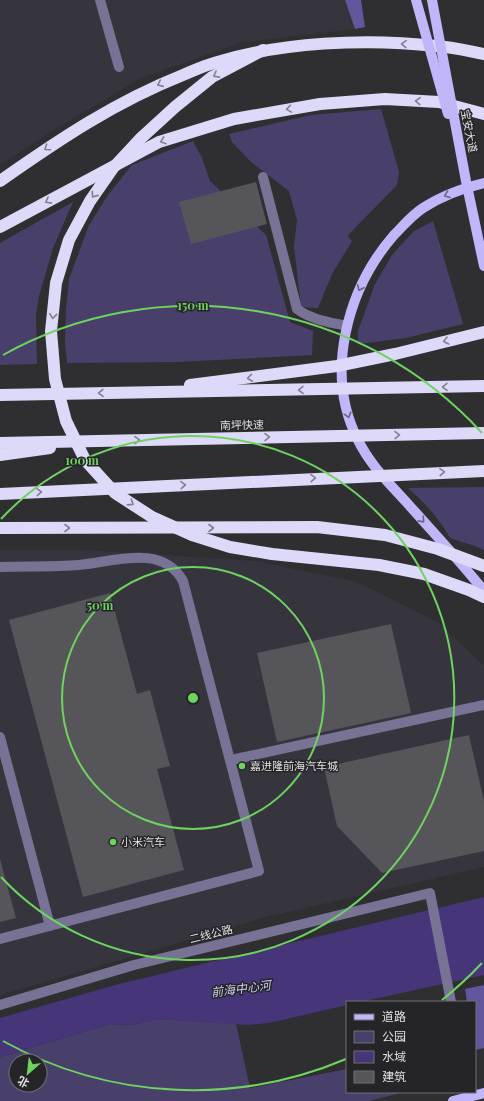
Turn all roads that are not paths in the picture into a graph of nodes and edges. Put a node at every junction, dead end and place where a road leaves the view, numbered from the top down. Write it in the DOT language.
graph roads {
  1 [pos="100,0"];
  2 [pos="416,0"];
  3 [pos="432,0"];
  4 [pos="263,50"];
  5 [pos="484,54"];
  6 [pos="120,67"];
  7 [pos="484,114"];
  8 [pos="263,177"];
  9 [pos="0,181"];
  10 [pos="466,181"];
  11 [pos="484,183"];
  12 [pos="0,227"];
  13 [pos="484,266"];
  14 [pos="347,326"];
  15 [pos="484,332"];
  16 [pos="484,386"];
  17 [pos="118,393"];
  18 [pos="0,395"];
  19 [pos="484,433"];
  20 [pos="118,440"];
  21 [pos="0,443"];
  22 [pos="0,455"];
  23 [pos="484,471"];
  24 [pos="0,494"];
  25 [pos="0,528"];
  26 [pos="484,566"];
  27 [pos="0,567"];
  28 [pos="484,591"];
  29 [pos="484,597"];
  30 [pos="484,705"];
  31 [pos="0,737"];
  32 [pos="231,760"];
  33 [pos="50,926"];
  34 [pos="0,939"];
  35 [pos="451,1001"];
  36 [pos="0,1006"];
  37 [pos="484,1093"];
  38 [pos="470,1094"];
  39 [pos="453,1101"];
  1 -- 6 [label="street"];
  2 -- 10 [label="main road, bridge"];
  3 -- 10 [label="main road, 宝安大道, bridge"];
  5 -- 4 [label="highway, one-way"];
  4 -- 9 [label="highway, one-way, bridge"];
  4 -- 29 [label="highway, one-way, bridge"];
  7 -- 12 [label="highway, one-way"];
  8 -- 14 [label="street"];
  10 -- 13 [label="main road, 宝安大道, bridge"];
  11 -- 14 [label="main road, one-way"];
  14 -- 28 [label="main road, one-way"];
  15 -- 17 [label="highway, one-way, bridge"];
  16 -- 17 [label="highway, one-way, bridge"];
  17 -- 18 [label="highway, one-way, bridge"];
  20 -- 19 [label="highway, 南坪快速, one-way, bridge"];
  20 -- 21 [label="highway, 南坪快速, bridge"];
  20 -- 22 [label="highway, bridge"];
  24 -- 23 [label="highway, one-way, bridge"];
  25 -- 26 [label="highway, one-way, bridge"];
  27 -- 32 [label="street"];
  30 -- 32 [label="street"];
  31 -- 33 [label="street"];
  32 -- 33 [label="street"];
  33 -- 34 [label="street"];
  35 -- 36 [label="street, 二线公路"];
  37 -- 38 [label="main road"];
  38 -- 39 [label="main road"];
}
